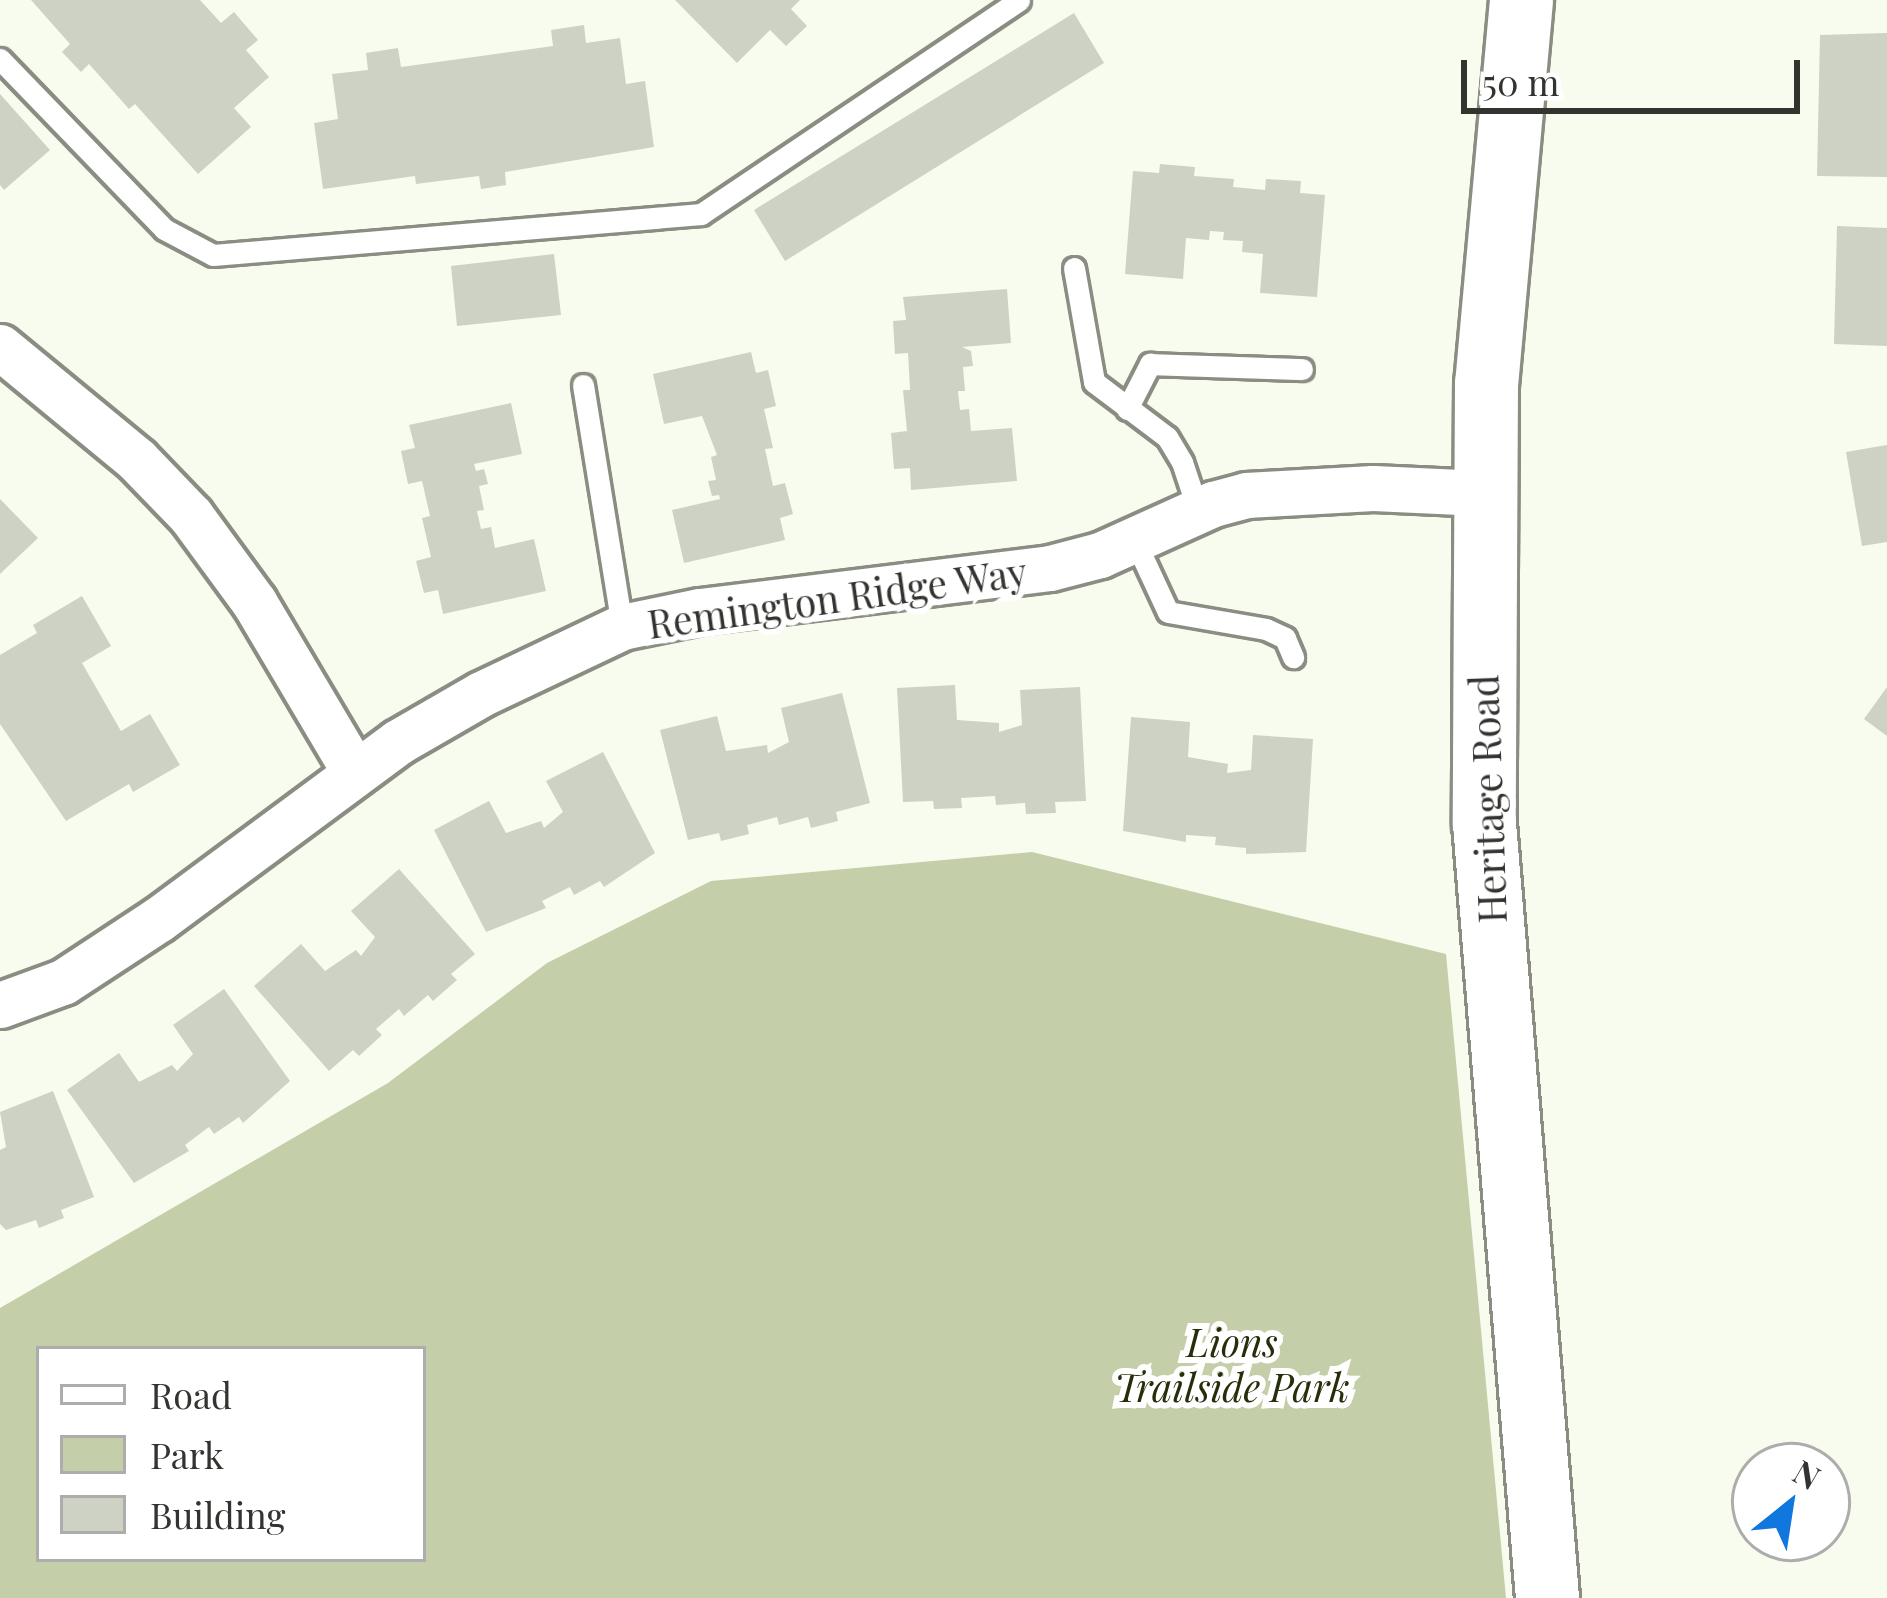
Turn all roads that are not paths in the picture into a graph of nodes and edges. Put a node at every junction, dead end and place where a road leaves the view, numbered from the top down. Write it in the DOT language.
graph roads {
  1 [pos="1019,0"];
  2 [pos="1521,0"];
  3 [pos="0,59"];
  4 [pos="1074,268"];
  5 [pos="0,347"];
  6 [pos="1302,369"];
  7 [pos="583,385"];
  8 [pos="1127,409"];
  9 [pos="1482,493"];
  10 [pos="1198,510"];
  11 [pos="1135,541"];
  12 [pos="622,627"];
  13 [pos="1293,657"];
  14 [pos="354,771"];
  15 [pos="0,1005"];
  16 [pos="1545,1577"];
  1 -- 3 [label="lane"];
  2 -- 9 [label="main road, Heritage Road"];
  4 -- 8 [label="lane"];
  5 -- 14 [label="street"];
  6 -- 8 [label="lane"];
  7 -- 12 [label="lane"];
  8 -- 10 [label="lane"];
  9 -- 10 [label="street, Remington Ridge Way"];
  9 -- 16 [label="main road, Heritage Road"];
  10 -- 11 [label="street, Remington Ridge Way"];
  11 -- 12 [label="street, Remington Ridge Way"];
  11 -- 13 [label="lane"];
  12 -- 14 [label="street, Remington Ridge Way"];
  14 -- 15 [label="street, Remington Ridge Way"];
}
